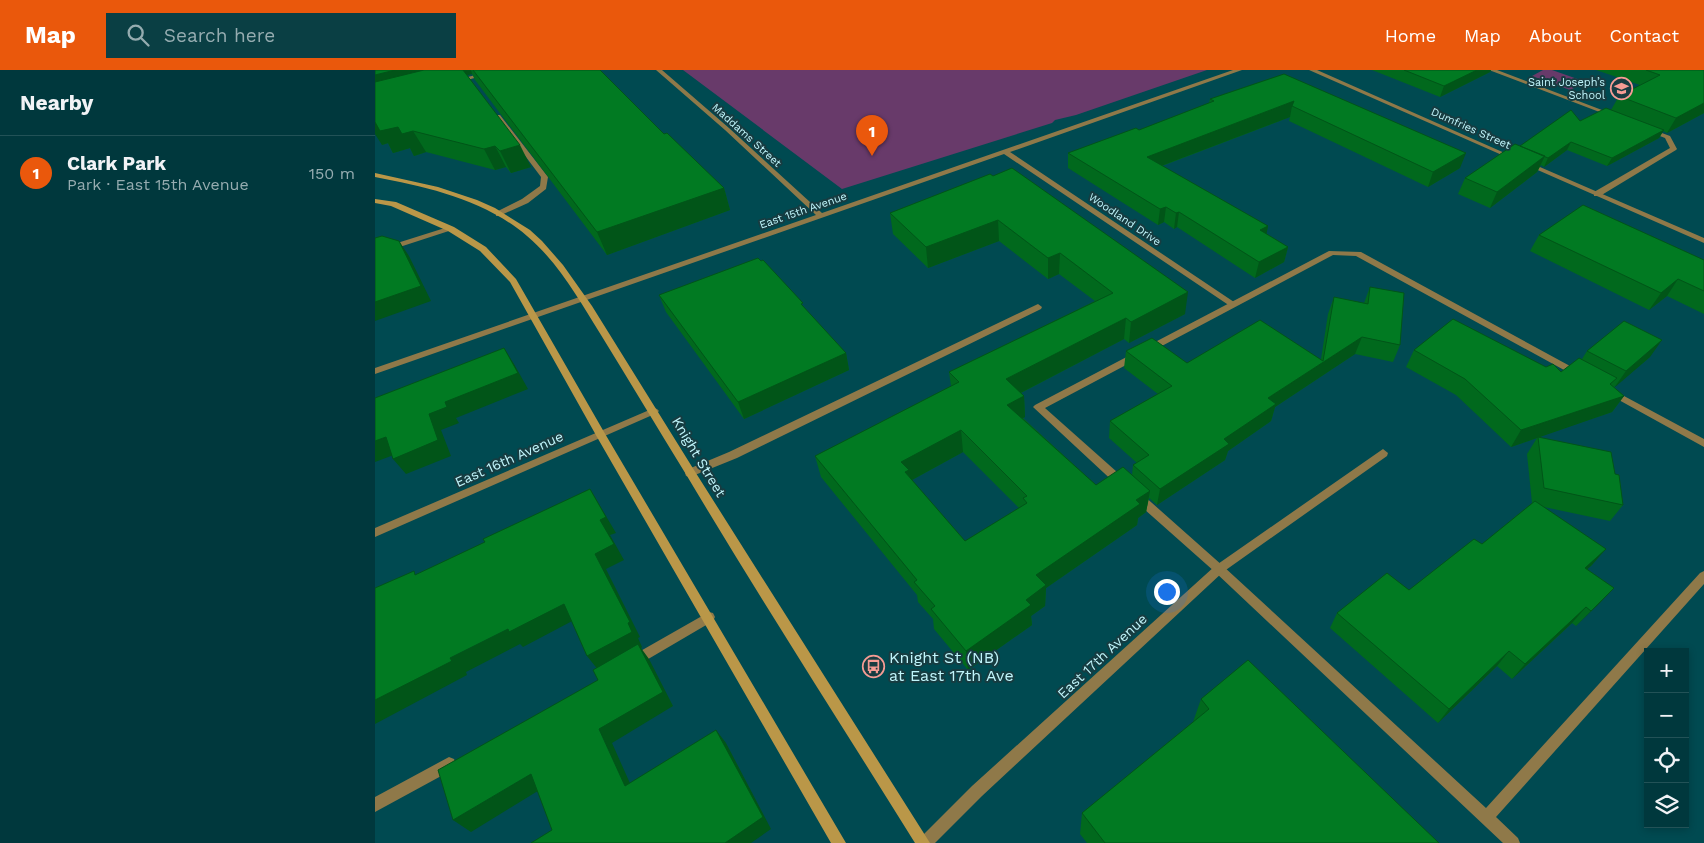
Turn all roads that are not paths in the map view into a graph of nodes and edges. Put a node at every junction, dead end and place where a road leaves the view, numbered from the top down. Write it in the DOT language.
graph roads {
  1 [pos="501,70"];
  2 [pos="659,70"];
  3 [pos="1239,70"];
  4 [pos="1312,70"];
  5 [pos="1492,70"];
  6 [pos="1511,70"];
  7 [pos="1503,74"];
  8 [pos="469,78"];
  9 [pos="450,83"];
  10 [pos="475,86"];
  11 [pos="492,108"];
  12 [pos="1624,120"];
  13 [pos="1641,127"];
  14 [pos="1005,152"];
  15 [pos="375,175"];
  16 [pos="1597,194"];
  17 [pos="375,201"];
  18 [pos="499,214"];
  19 [pos="821,216"];
  20 [pos="451,229"];
  21 [pos="1704,241"];
  22 [pos="375,253"];
  23 [pos="583,299"];
  24 [pos="1233,304"];
  25 [pos="1038,307"];
  26 [pos="534,316"];
  27 [pos="375,371"];
  28 [pos="1583,377"];
  29 [pos="1600,386"];
  30 [pos="654,411"];
  31 [pos="599,434"];
  32 [pos="1704,443"];
  33 [pos="1383,453"];
  34 [pos="690,473"];
  35 [pos="375,533"];
  36 [pos="1219,569"];
  37 [pos="1704,576"];
  38 [pos="709,617"];
  39 [pos="622,667"];
  40 [pos="460,758"];
  41 [pos="375,805"];
  42 [pos="1486,818"];
  43 [pos="839,843"];
  44 [pos="924,843"];
  45 [pos="1513,843"];
  1 -- 8 [label="street"];
  2 -- 19 [label="street, Maddams Street"];
  3 -- 14 [label="street, East 15th Avenue"];
  4 -- 16 [label="street, Dumfries Street"];
  5 -- 7 [label="street"];
  6 -- 7 [label="street"];
  7 -- 12 [label="street"];
  8 -- 9 [label="street"];
  8 -- 10 [label="street"];
  11 -- 18 [label="street"];
  13 -- 16 [label="street"];
  14 -- 19 [label="street, East 15th Avenue"];
  14 -- 24 [label="street, Woodland Drive"];
  15 -- 18 [label="main road, Knight Street"];
  16 -- 21 [label="street, Dumfries Street"];
  17 -- 20 [label="main road"];
  18 -- 23 [label="main road, Knight Street"];
  19 -- 23 [label="street, East 15th Avenue"];
  20 -- 22 [label="street"];
  20 -- 26 [label="main road"];
  23 -- 26 [label="street, East 15th Avenue"];
  23 -- 30 [label="main road, Knight Street"];
  24 -- 28 [label="street"];
  24 -- 36 [label="street"];
  25 -- 34 [label="street"];
  26 -- 27 [label="street, East 15th Avenue"];
  26 -- 31 [label="main road"];
  29 -- 32 [label="street"];
  30 -- 31 [label="street, East 16th Avenue"];
  30 -- 34 [label="main road, Knight Street"];
  31 -- 35 [label="street, East 16th Avenue"];
  31 -- 38 [label="main road"];
  33 -- 36 [label="street, East 17th Avenue"];
  34 -- 44 [label="main road, Knight Street"];
  36 -- 42 [label="street"];
  36 -- 44 [label="street, East 17th Avenue"];
  37 -- 42 [label="street"];
  38 -- 39 [label="street"];
  38 -- 43 [label="main road"];
  40 -- 41 [label="street"];
  42 -- 45 [label="street"];
}
